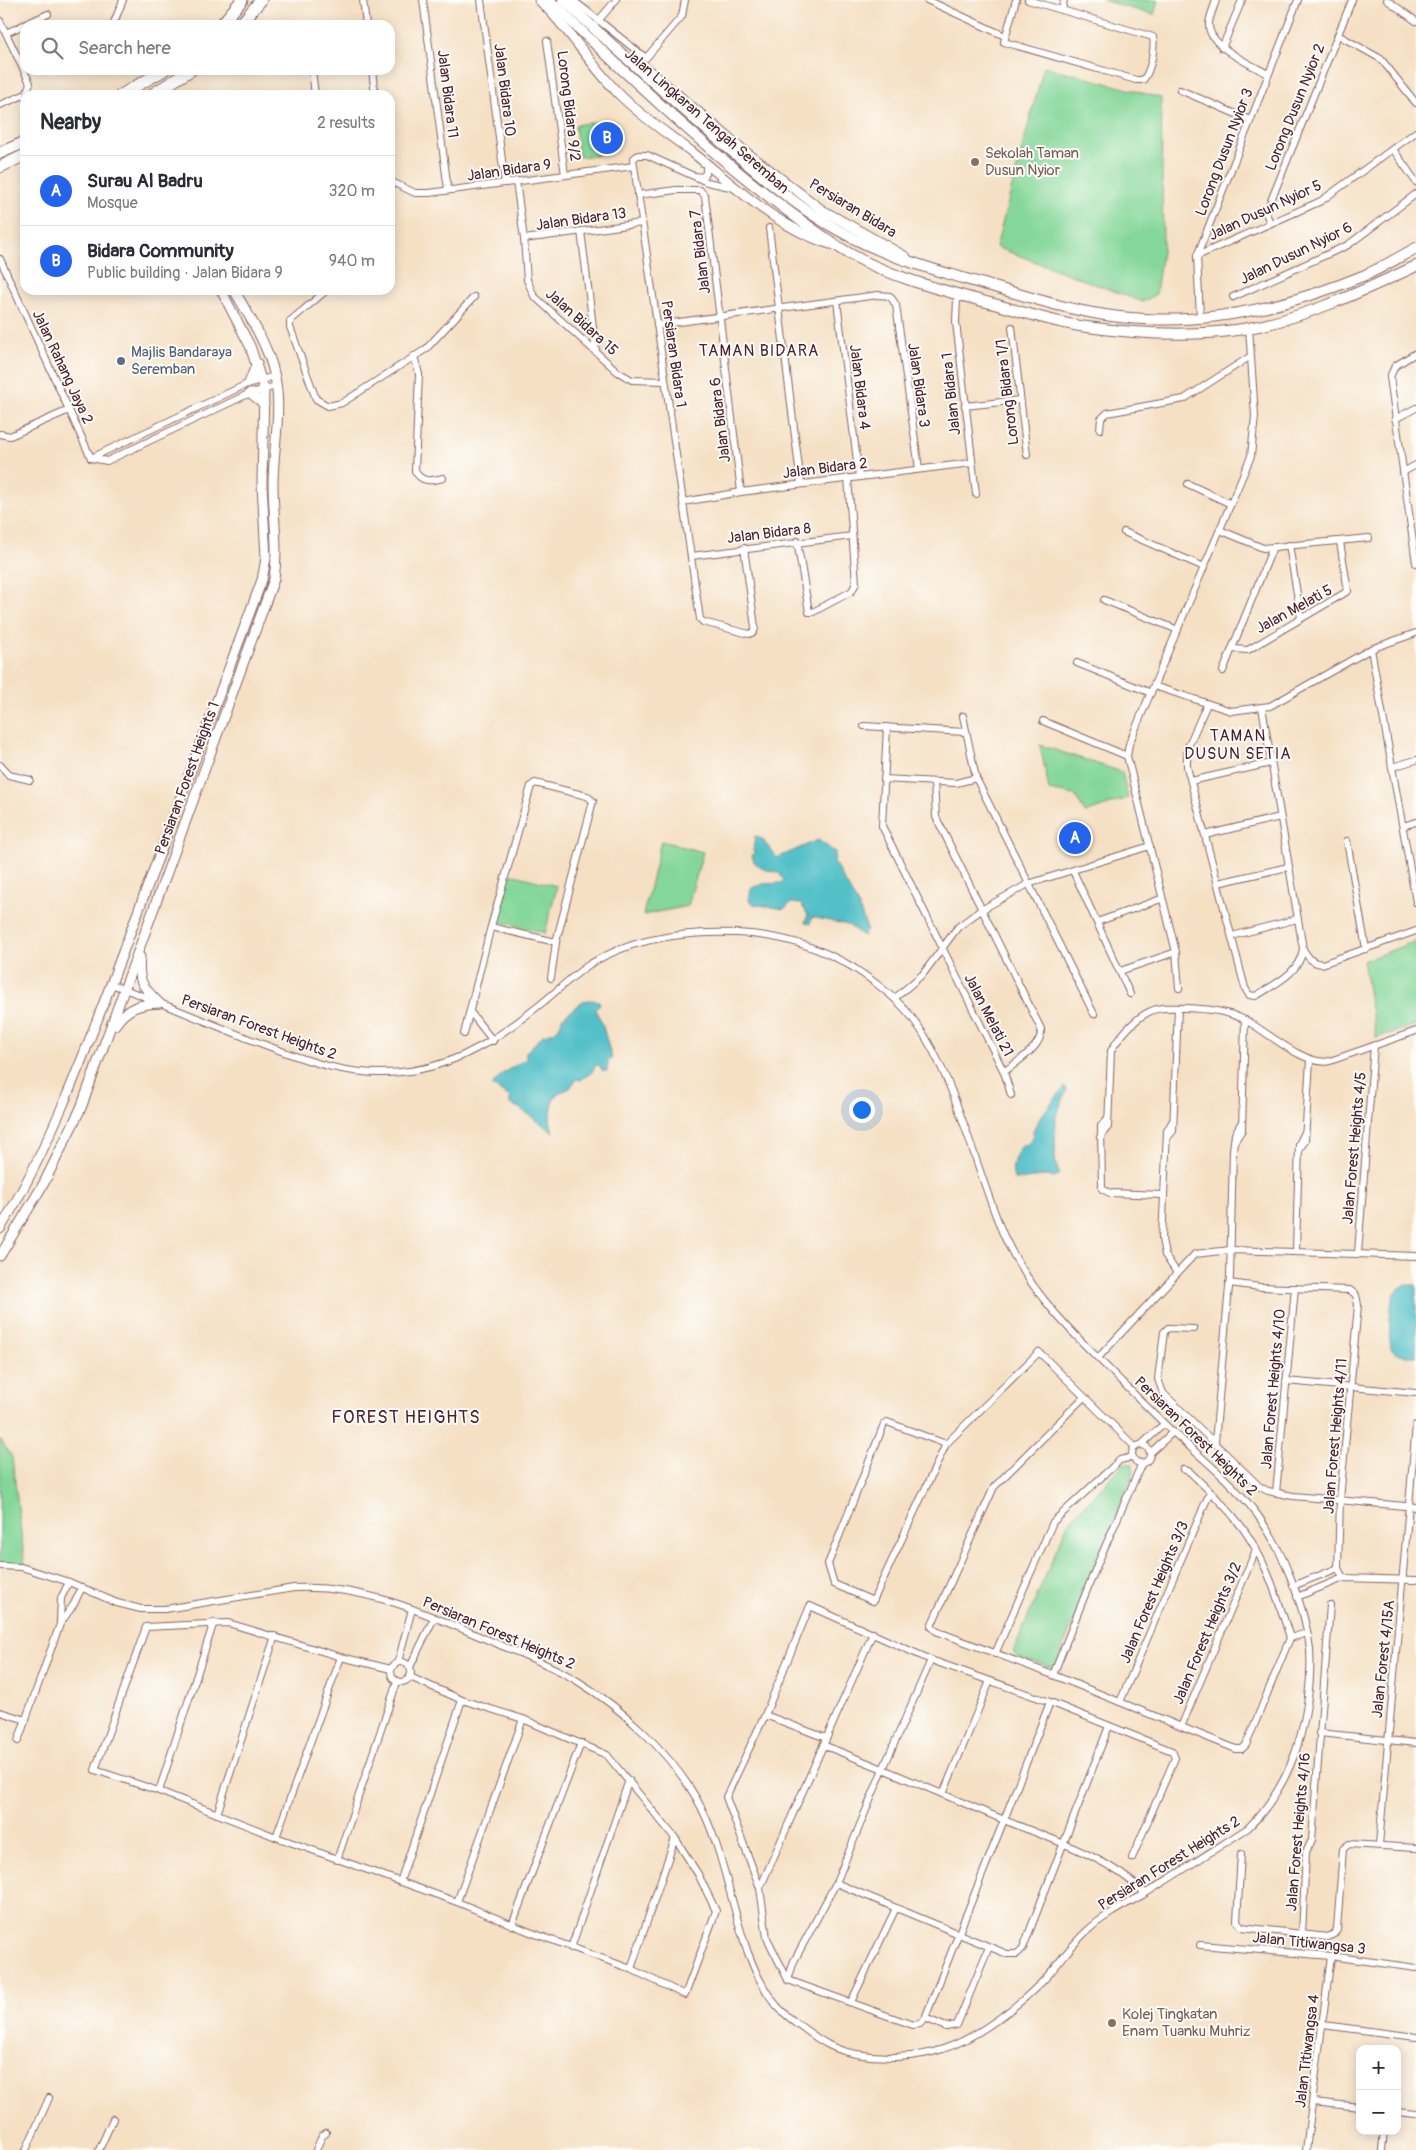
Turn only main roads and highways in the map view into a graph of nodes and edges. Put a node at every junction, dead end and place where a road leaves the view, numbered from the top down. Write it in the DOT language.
graph roads {
  1 [pos="242,0"];
  2 [pos="261,0"];
  3 [pos="549,0"];
  4 [pos="563,0"];
  5 [pos="224,20"];
  6 [pos="244,20"];
  7 [pos="155,75"];
  8 [pos="184,75"];
  9 [pos="130,90"];
  10 [pos="163,90"];
  11 [pos="20,144"];
  12 [pos="0,153"];
  13 [pos="20,157"];
  14 [pos="0,167"];
  15 [pos="1416,248"];
  16 [pos="1416,266"];
  1 -- 5 [label="highway"];
  2 -- 6 [label="highway"];
  3 -- 16 [label="main road, Jalan Lingkaran Tengah Seremban"];
  4 -- 15 [label="main road, Jalan Lingkaran Tengah Seremban"];
  7 -- 9 [label="highway"];
  8 -- 10 [label="highway"];
  11 -- 12 [label="highway"];
  13 -- 14 [label="highway"];
}
